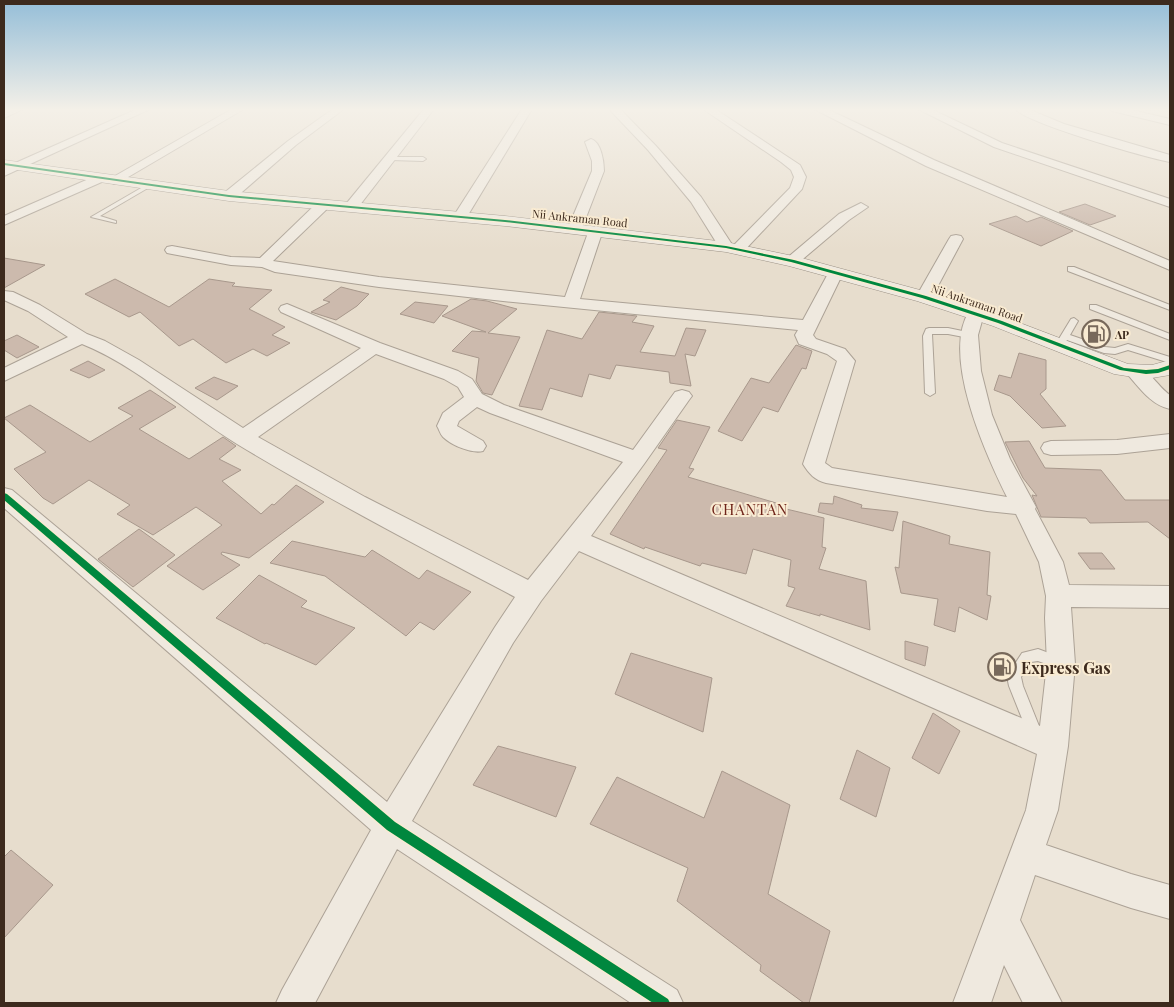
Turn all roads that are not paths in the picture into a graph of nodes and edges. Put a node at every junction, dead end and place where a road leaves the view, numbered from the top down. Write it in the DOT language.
graph roads {
  1 [pos="34,156"];
  2 [pos="150,156"];
  3 [pos="277,156"];
  4 [pos="498,156"];
  5 [pos="596,156"];
  6 [pos="659,156"];
  7 [pos="779,156"];
  8 [pos="916,156"];
  9 [pos="1031,156"];
  10 [pos="391,158"];
  11 [pos="423,159"];
  12 [pos="8,167"];
  13 [pos="107,179"];
  14 [pos="150,185"];
  15 [pos="229,196"];
  16 [pos="1170,203"];
  17 [pos="323,205"];
  18 [pos="351,207"];
  19 [pos="861,207"];
  20 [pos="460,217"];
  21 [pos="4,221"];
  22 [pos="114,222"];
  23 [pos="575,228"];
  24 [pos="596,230"];
  25 [pos="956,238"];
  26 [pos="731,248"];
  27 [pos="172,250"];
  28 [pos="792,262"];
  29 [pos="264,263"];
  30 [pos="1170,266"];
  31 [pos="1071,269"];
  32 [pos="835,273"];
  33 [pos="7,295"];
  34 [pos="924,297"];
  35 [pos="570,302"];
  36 [pos="1093,308"];
  37 [pos="1170,308"];
  38 [pos="287,309"];
  39 [pos="1074,321"];
  40 [pos="973,324"];
  41 [pos="809,326"];
  42 [pos="1170,337"];
  43 [pos="81,338"];
  44 [pos="1061,341"];
  45 [pos="374,347"];
  46 [pos="1170,360"];
  47 [pos="1170,366"];
  48 [pos="1136,372"];
  49 [pos="4,375"];
  50 [pos="930,393"];
  51 [pos="682,396"];
  52 [pos="475,398"];
  53 [pos="1170,403"];
  54 [pos="244,438"];
  55 [pos="1170,440"];
  56 [pos="476,446"];
  57 [pos="1051,448"];
  58 [pos="637,459"];
  59 [pos="4,496"];
  60 [pos="1025,507"];
  61 [pos="575,538"];
  62 [pos="532,594"];
  63 [pos="1059,596"];
  64 [pos="1170,598"];
  65 [pos="1061,664"];
  66 [pos="1046,743"];
  67 [pos="391,826"];
  68 [pos="1026,855"];
  69 [pos="1170,902"];
  70 [pos="1002,923"];
  71 [pos="295,1003"];
  72 [pos="664,1003"];
  73 [pos="972,1003"];
  74 [pos="1043,1003"];
  1 -- 12 [label="street"];
  2 -- 13 [label="street"];
  3 -- 15 [label="street"];
  4 -- 20 [label="street"];
  5 -- 23 [label="street"];
  6 -- 26 [label="street"];
  7 -- 26 [label="street"];
  8 -- 30 [label="street"];
  9 -- 16 [label="street"];
  10 -- 11 [label="lane"];
  10 -- 18 [label="street"];
  12 -- 13 [label="street, Nii Ankraman Road"];
  13 -- 14 [label="street, Nii Ankraman Road"];
  13 -- 21 [label="street"];
  14 -- 15 [label="street, Nii Ankraman Road"];
  14 -- 22 [label="lane"];
  15 -- 17 [label="street, Nii Ankraman Road"];
  17 -- 18 [label="street, Nii Ankraman Road"];
  17 -- 29 [label="street"];
  18 -- 20 [label="street, Nii Ankraman Road"];
  19 -- 28 [label="street"];
  20 -- 23 [label="street, Nii Ankraman Road"];
  23 -- 24 [label="street, Nii Ankraman Road"];
  24 -- 26 [label="street, Nii Ankraman Road"];
  24 -- 35 [label="street"];
  25 -- 34 [label="street"];
  26 -- 28 [label="street, Nii Ankraman Road"];
  27 -- 29 [label="street"];
  28 -- 32 [label="street, Nii Ankraman Road"];
  29 -- 35 [label="street"];
  31 -- 37 [label="lane"];
  32 -- 34 [label="street, Nii Ankraman Road"];
  32 -- 41 [label="street"];
  33 -- 43 [label="street"];
  34 -- 40 [label="street, Nii Ankraman Road"];
  35 -- 41 [label="street"];
  36 -- 42 [label="lane"];
  38 -- 45 [label="street"];
  39 -- 44 [label="lane"];
  40 -- 44 [label="street, Nii Ankraman Road"];
  40 -- 50 [label="lane"];
  40 -- 60 [label="street"];
  41 -- 60 [label="street"];
  43 -- 49 [label="street"];
  43 -- 54 [label="street"];
  44 -- 46 [label="lane"];
  44 -- 48 [label="street, Nii Ankraman Road"];
  45 -- 52 [label="street"];
  45 -- 54 [label="street"];
  47 -- 48 [label="street"];
  48 -- 53 [label="street"];
  51 -- 58 [label="street"];
  52 -- 56 [label="street"];
  52 -- 58 [label="street"];
  54 -- 62 [label="street"];
  55 -- 57 [label="street"];
  58 -- 61 [label="street"];
  59 -- 67 [label="street"];
  60 -- 63 [label="street"];
  61 -- 62 [label="street"];
  61 -- 66 [label="street"];
  62 -- 67 [label="street"];
  63 -- 64 [label="street"];
  63 -- 65 [label="street"];
  65 -- 66 [label="street"];
  65 -- 66 [label="lane"];
  66 -- 68 [label="street"];
  67 -- 71 [label="street"];
  67 -- 72 [label="street"];
  68 -- 69 [label="street"];
  68 -- 70 [label="street"];
  70 -- 73 [label="street"];
  70 -- 74 [label="street"];
}
